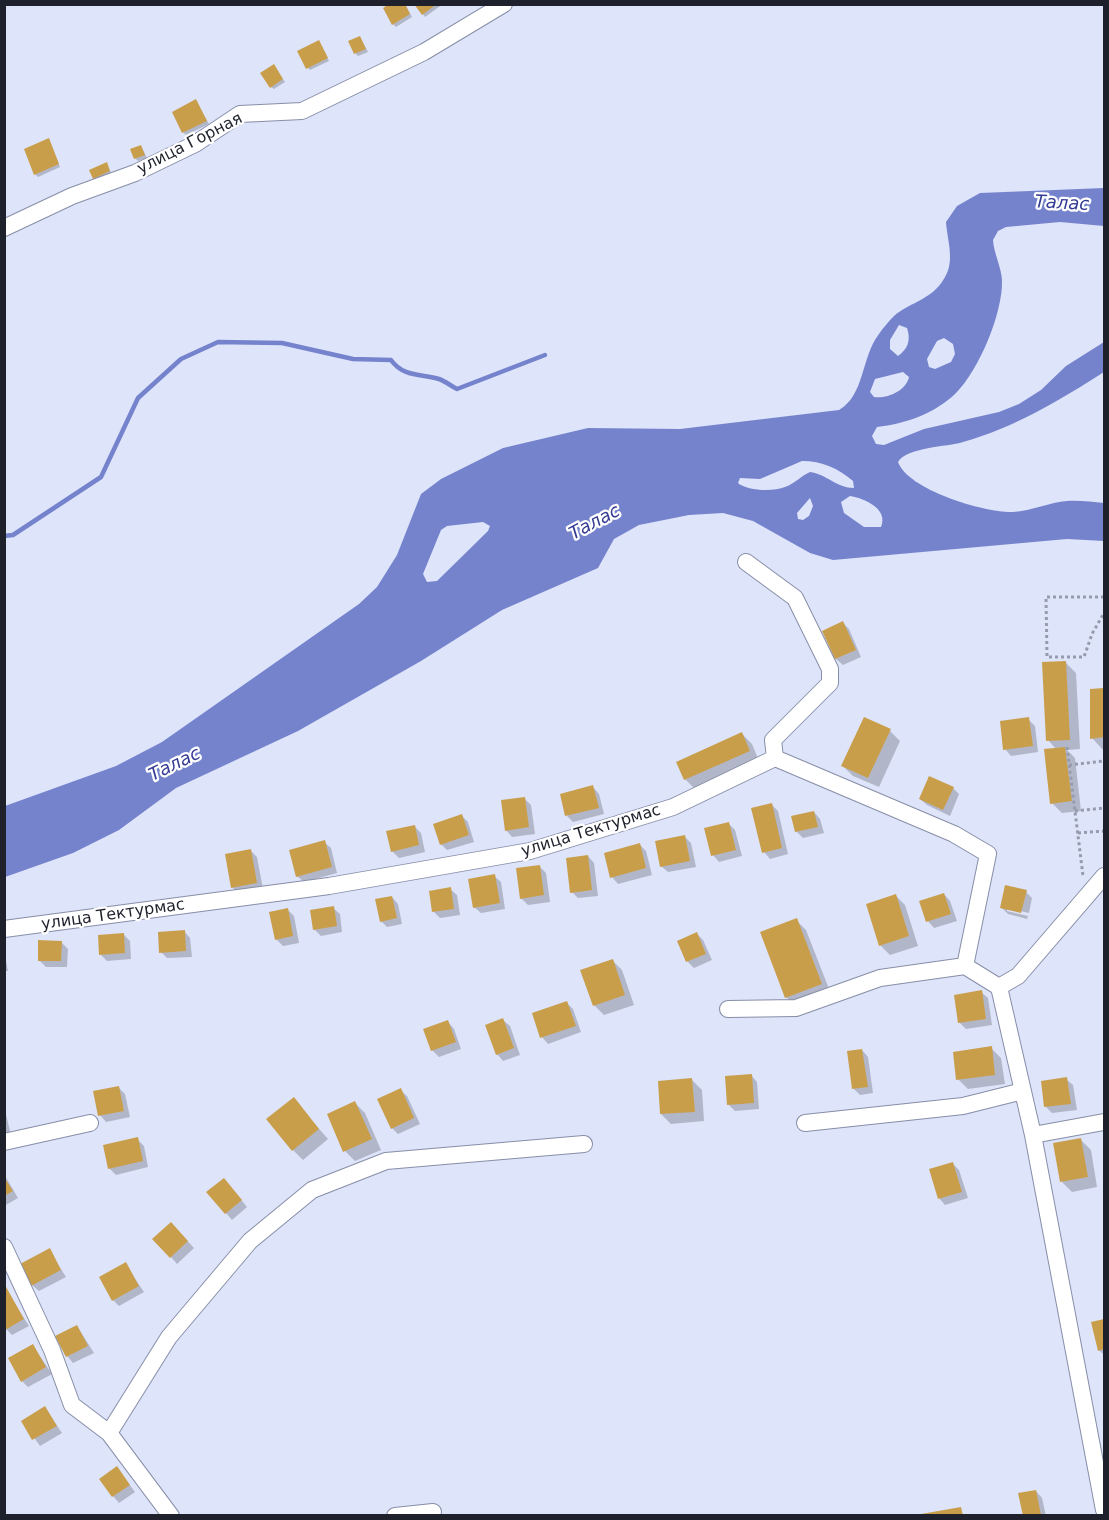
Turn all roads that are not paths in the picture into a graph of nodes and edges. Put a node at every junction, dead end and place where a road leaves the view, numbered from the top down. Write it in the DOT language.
graph roads {
  1 [pos="504,4"];
  2 [pos="4,228"];
  3 [pos="746,562"];
  4 [pos="775,758"];
  5 [pos="1104,876"];
  6 [pos="4,929"];
  7 [pos="965,966"];
  8 [pos="999,987"];
  9 [pos="728,1009"];
  10 [pos="1023,1091"];
  11 [pos="1104,1122"];
  12 [pos="90,1123"];
  13 [pos="805,1123"];
  14 [pos="1033,1135"];
  15 [pos="4,1142"];
  16 [pos="584,1144"];
  17 [pos="4,1247"];
  18 [pos="109,1433"];
  19 [pos="1104,1510"];
  20 [pos="434,1512"];
  21 [pos="171,1515"];
  22 [pos="395,1515"];
  1 -- 2 [label="street, улица Горная"];
  3 -- 4 [label="street"];
  4 -- 6 [label="street, улица Тектурмас"];
  4 -- 7 [label="street"];
  5 -- 8 [label="street"];
  7 -- 8 [label="street"];
  7 -- 9 [label="street"];
  8 -- 10 [label="street"];
  10 -- 13 [label="street"];
  10 -- 14 [label="street"];
  11 -- 14 [label="street"];
  12 -- 15 [label="street"];
  14 -- 19 [label="street"];
  16 -- 18 [label="street"];
  17 -- 18 [label="street"];
  18 -- 21 [label="street"];
  20 -- 22 [label="street"];
}
